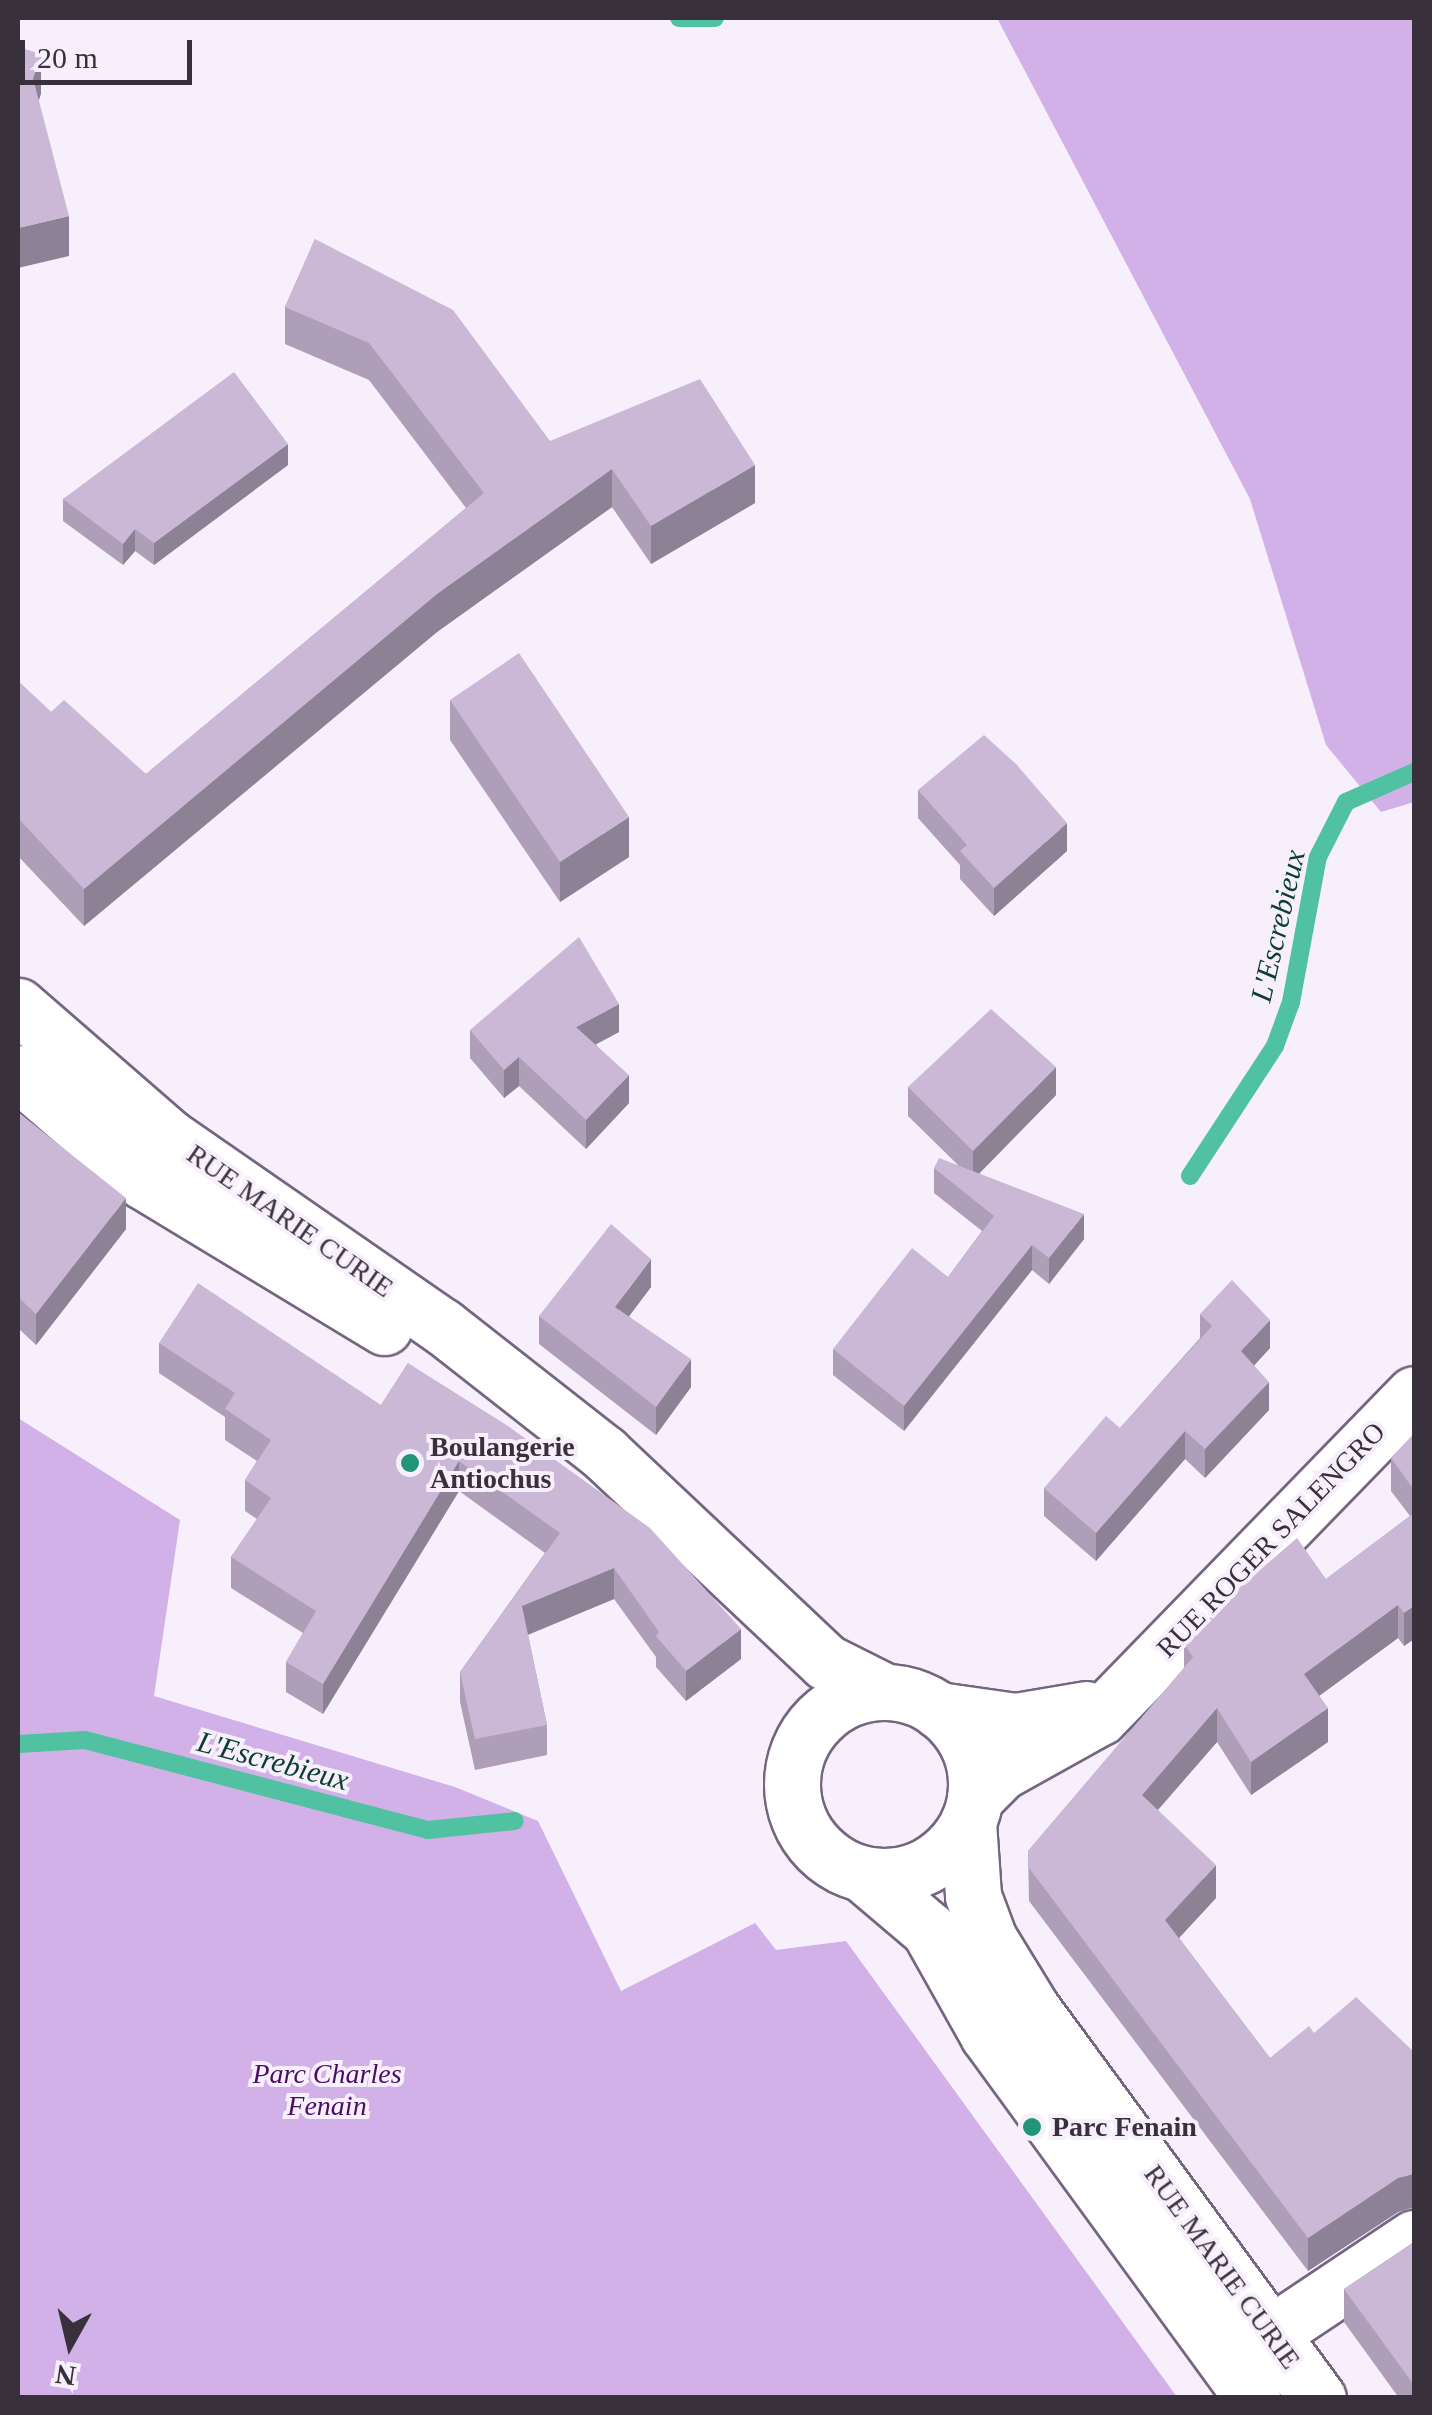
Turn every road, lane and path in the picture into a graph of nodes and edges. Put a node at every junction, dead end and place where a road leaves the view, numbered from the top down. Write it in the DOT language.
graph roads {
  1 [pos="18,1006"];
  2 [pos="18,1074"];
  3 [pos="1414,1394"];
  4 [pos="569,1428"];
  5 [pos="737,1581"];
  6 [pos="1129,1686"];
  7 [pos="886,1692"];
  8 [pos="938,1710"];
  9 [pos="800,1746"];
  10 [pos="972,1810"];
  11 [pos="863,1874"];
  12 [pos="1414,2238"];
  13 [pos="1270,2334"];
  14 [pos="1254,2398"];
  15 [pos="1318,2398"];
  1 -- 4 [label="street, RUE MARIE CURIE"];
  2 -- 4 [label="street, RUE MARIE CURIE"];
  3 -- 6 [label="street, RUE ROGER SALENGRO"];
  4 -- 5 [label="street, RUE MARIE CURIE"];
  5 -- 7 [label="street, RUE MARIE CURIE"];
  5 -- 9 [label="street, RUE MARIE CURIE"];
  6 -- 8 [label="street, RUE ROGER SALENGRO"];
  6 -- 10 [label="street, RUE ROGER SALENGRO"];
  7 -- 8 [label="street"];
  7 -- 9 [label="street"];
  8 -- 10 [label="street"];
  9 -- 11 [label="street"];
  10 -- 11 [label="street"];
  10 -- 13 [label="street, RUE MARIE CURIE"];
  11 -- 14 [label="street, RUE MARIE CURIE"];
  12 -- 13 [label="street"];
  13 -- 15 [label="street, RUE MARIE CURIE"];
}
